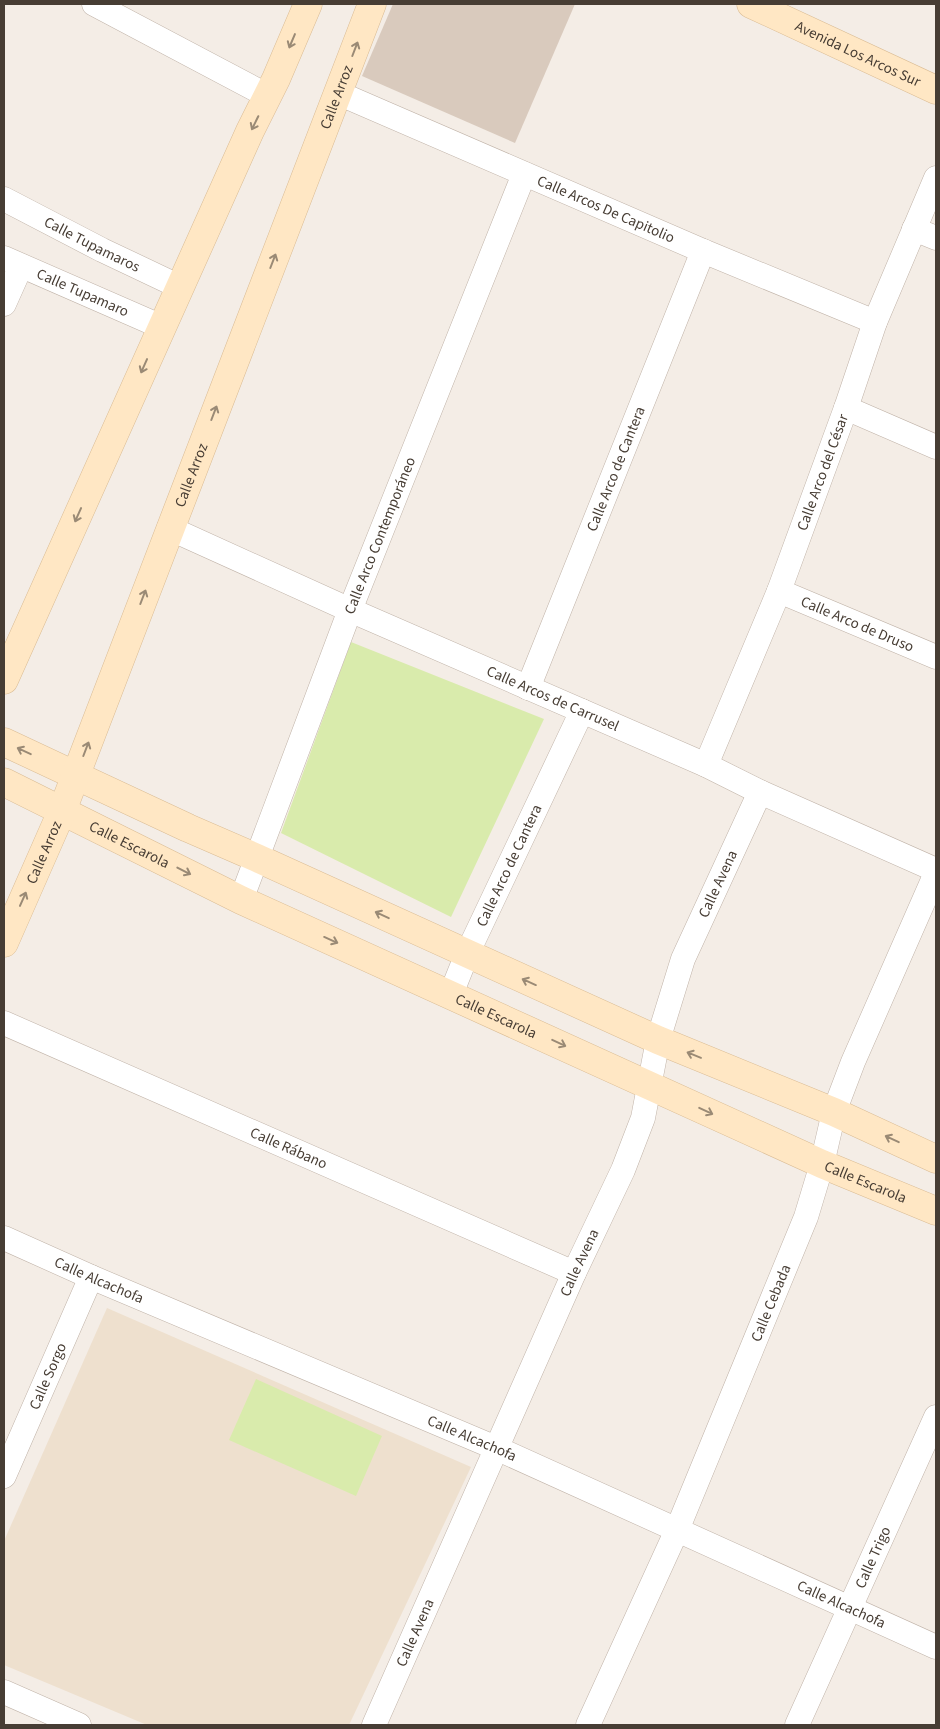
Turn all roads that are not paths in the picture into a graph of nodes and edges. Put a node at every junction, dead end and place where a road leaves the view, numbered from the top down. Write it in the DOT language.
graph roads {
  1 [pos="94,4"];
  2 [pos="308,4"];
  3 [pos="372,4"];
  4 [pos="751,4"];
  5 [pos="936,90"];
  6 [pos="338,93"];
  7 [pos="268,96"];
  8 [pos="524,174"];
  9 [pos="936,178"];
  10 [pos="4,199"];
  11 [pos="914,229"];
  12 [pos="936,238"];
  13 [pos="703,250"];
  14 [pos="13,262"];
  15 [pos="180,287"];
  16 [pos="4,304"];
  17 [pos="875,322"];
  18 [pos="162,327"];
  19 [pos="846,408"];
  20 [pos="936,447"];
  21 [pos="169,528"];
  22 [pos="779,591"];
  23 [pos="350,610"];
  24 [pos="936,657"];
  25 [pos="4,680"];
  26 [pos="528,688"];
  27 [pos="582,711"];
  28 [pos="4,742"];
  29 [pos="706,765"];
  30 [pos="76,776"];
  31 [pos="4,782"];
  32 [pos="760,792"];
  33 [pos="62,811"];
  34 [pos="257,858"];
  35 [pos="936,871"];
  36 [pos="241,900"];
  37 [pos="4,943"];
  38 [pos="467,954"];
  39 [pos="451,994"];
  40 [pos="4,1023"];
  41 [pos="658,1040"];
  42 [pos="649,1085"];
  43 [pos="834,1112"];
  44 [pos="936,1159"];
  45 [pos="822,1164"];
  46 [pos="936,1211"];
  47 [pos="4,1238"];
  48 [pos="574,1273"];
  49 [pos="91,1277"];
  50 [pos="936,1417"];
  51 [pos="931,1442"];
  52 [pos="496,1448"];
  53 [pos="4,1476"];
  54 [pos="677,1530"];
  55 [pos="849,1608"];
  56 [pos="936,1647"];
  57 [pos="4,1692"];
  58 [pos="79,1725"];
  59 [pos="374,1725"];
  60 [pos="588,1725"];
  61 [pos="797,1725"];
  1 -- 7 [label="street"];
  2 -- 7 [label="main road, one-way"];
  6 -- 3 [label="main road, Calle Arroz, one-way"];
  4 -- 5 [label="main road, Avenida Los Arcos Sur"];
  6 -- 8 [label="street, Calle Arcos De Capitolio"];
  21 -- 6 [label="main road, Calle Arroz, one-way"];
  7 -- 15 [label="main road, one-way"];
  8 -- 13 [label="street, Calle Arcos De Capitolio"];
  8 -- 23 [label="street, Calle Arco Contemporáneo"];
  9 -- 11 [label="street, Calle Arco del César"];
  10 -- 15 [label="street, Calle Tupamaros"];
  11 -- 12 [label="street"];
  11 -- 17 [label="street, Calle Arco del César"];
  13 -- 17 [label="street, Calle Arcos De Capitolio"];
  13 -- 26 [label="street, Calle Arco de Cantera"];
  14 -- 16 [label="street"];
  14 -- 18 [label="street, Calle Tupamaro"];
  15 -- 18 [label="main road"];
  17 -- 19 [label="street, Calle Arco del César"];
  18 -- 25 [label="main road, one-way"];
  19 -- 20 [label="street"];
  19 -- 22 [label="street, Calle Arco del César"];
  21 -- 23 [label="street, Calle Arcos de Carrusel"];
  30 -- 21 [label="main road, Calle Arroz, one-way"];
  22 -- 24 [label="street, Calle Arco de Druso"];
  22 -- 29 [label="street, Calle Arco del César"];
  23 -- 26 [label="street, Calle Arcos de Carrusel"];
  23 -- 34 [label="street, Calle Arco Contemporáneo"];
  26 -- 27 [label="street, Calle Arcos de Carrusel"];
  27 -- 29 [label="street, Calle Arcos de Carrusel"];
  27 -- 38 [label="street, Calle Arco de Cantera"];
  30 -- 28 [label="main road, one-way"];
  29 -- 32 [label="street, Calle Arcos de Carrusel"];
  30 -- 33 [label="main road, Calle Arroz"];
  30 -- 34 [label="main road"];
  31 -- 33 [label="main road, Calle Escarola"];
  32 -- 35 [label="street, Calle Arcos de Carrusel"];
  32 -- 41 [label="street, Calle Avena"];
  33 -- 36 [label="main road, Calle Escarola, one-way"];
  37 -- 33 [label="main road, Calle Arroz, one-way"];
  34 -- 36 [label="street, Calle Arco Contemporáneo"];
  38 -- 34 [label="main road, one-way"];
  35 -- 43 [label="street, Calle Cebada"];
  36 -- 39 [label="main road, Calle Escarola, one-way"];
  38 -- 39 [label="street, Calle Arco de Cantera"];
  41 -- 38 [label="main road, one-way"];
  39 -- 42 [label="main road, Calle Escarola, one-way"];
  40 -- 48 [label="street, Calle Rábano"];
  41 -- 42 [label="street, Calle Avena"];
  43 -- 41 [label="main road, one-way"];
  42 -- 45 [label="main road, Calle Escarola, one-way"];
  42 -- 48 [label="street, Calle Avena"];
  44 -- 43 [label="main road, one-way"];
  43 -- 45 [label="street, Calle Cebada"];
  45 -- 46 [label="main road, Calle Escarola"];
  45 -- 54 [label="street, Calle Cebada"];
  47 -- 49 [label="street, Calle Alcachofa"];
  48 -- 52 [label="street, Calle Avena"];
  49 -- 52 [label="street, Calle Alcachofa"];
  49 -- 53 [label="street, Calle Sorgo"];
  50 -- 51 [label="street, Calle Trigo"];
  51 -- 55 [label="street, Calle Trigo"];
  52 -- 54 [label="street, Calle Alcachofa"];
  52 -- 59 [label="street, Calle Avena"];
  54 -- 55 [label="street, Calle Alcachofa"];
  54 -- 60 [label="street, Calle Cebada"];
  55 -- 56 [label="street, Calle Alcachofa"];
  55 -- 61 [label="street, Calle Trigo"];
  57 -- 58 [label="street"];
}
